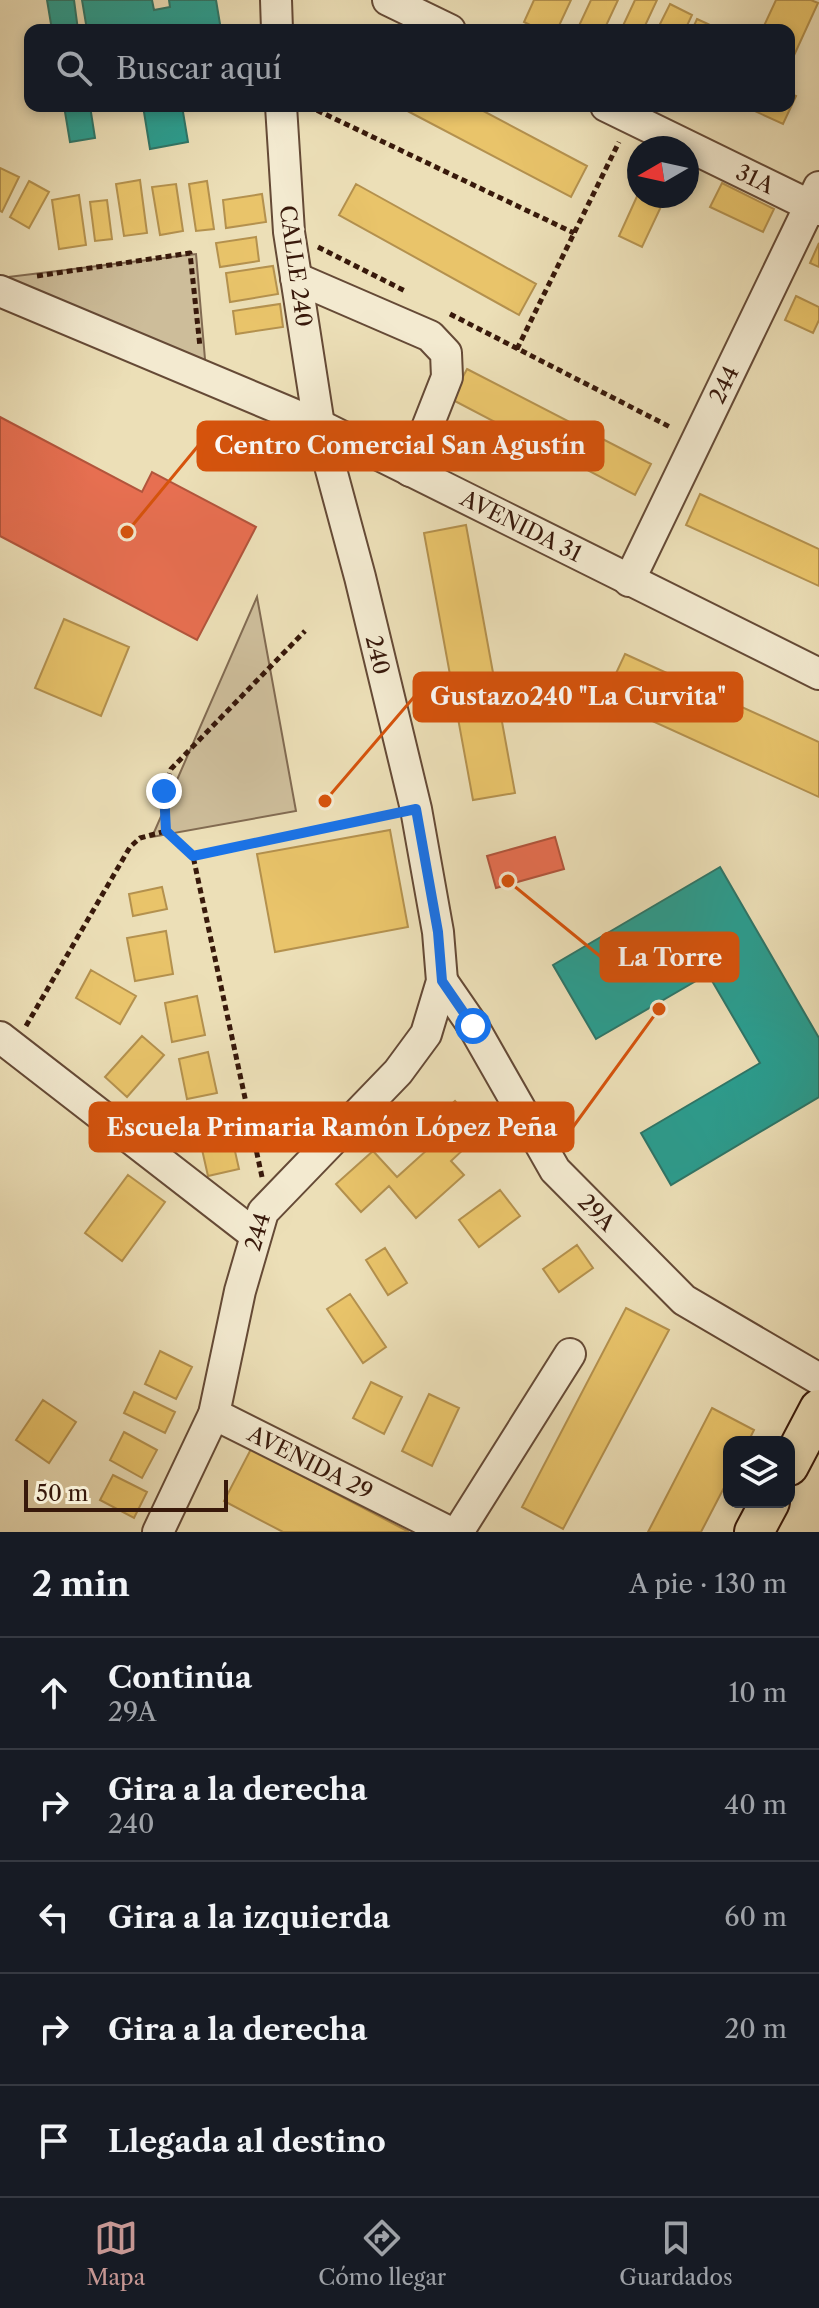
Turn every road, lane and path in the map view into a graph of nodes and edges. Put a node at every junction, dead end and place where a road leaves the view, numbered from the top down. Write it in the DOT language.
graph roads {
  1 [pos="276,0"];
  2 [pos="388,0"];
  3 [pos="277,24"];
  4 [pos="438,24"];
  5 [pos="281,112"];
  6 [pos="321,112"];
  7 [pos="618,112"];
  8 [pos="816,201"];
  9 [pos="289,232"];
  10 [pos="574,233"];
  11 [pos="32,276"];
  12 [pos="296,278"];
  13 [pos="0,291"];
  14 [pos="409,294"];
  15 [pos="449,314"];
  16 [pos="517,349"];
  17 [pos="203,376"];
  18 [pos="319,425"];
  19 [pos="696,441"];
  20 [pos="410,471"];
  21 [pos="629,581"];
  22 [pos="305,631"];
  23 [pos="819,674"];
  24 [pos="416,809"];
  25 [pos="166,831"];
  26 [pos="193,856"];
  27 [pos="442,981"];
  28 [pos="7,1042"];
  29 [pos="274,1199"];
  30 [pos="254,1234"];
  31 [pos="570,1354"];
  32 [pos="819,1379"];
  33 [pos="819,1409"];
  34 [pos="214,1414"];
  35 [pos="795,1455"];
  36 [pos="767,1508"];
  37 [pos="158,1532"];
  38 [pos="449,1532"];
  39 [pos="458,1532"];
  40 [pos="754,1532"];
  1 -- 3 [label="street"];
  2 -- 4 [label="street"];
  5 -- 9 [label="street, CALLE 240"];
  6 -- 10 [label="path"];
  7 -- 8 [label="street, 31A"];
  7 -- 10 [label="path"];
  8 -- 19 [label="street, 244"];
  9 -- 12 [label="street, CALLE 240"];
  9 -- 14 [label="path"];
  10 -- 16 [label="path"];
  11 -- 17 [label="path"];
  12 -- 18 [label="street, CALLE 240"];
  12 -- 20 [label="street"];
  13 -- 17 [label="street, AVENIDA 31"];
  15 -- 16 [label="path"];
  16 -- 19 [label="path"];
  17 -- 18 [label="street, AVENIDA 31"];
  18 -- 20 [label="street, AVENIDA 31"];
  18 -- 24 [label="street, 240"];
  19 -- 21 [label="street, 244"];
  20 -- 21 [label="street, AVENIDA 31"];
  21 -- 23 [label="street, AVENIDA 31"];
  22 -- 25 [label="path"];
  24 -- 26 [label="path"];
  24 -- 27 [label="street, 240"];
  25 -- 26 [label="path"];
  25 -- 28 [label="path"];
  26 -- 29 [label="path"];
  27 -- 29 [label="street, 244"];
  27 -- 32 [label="street, 29A"];
  28 -- 30 [label="street"];
  29 -- 30 [label="street, 244"];
  30 -- 34 [label="street, 244"];
  31 -- 39 [label="street"];
  33 -- 35 [label="main road"];
  34 -- 37 [label="street, 244"];
  34 -- 38 [label="street, AVENIDA 29"];
  36 -- 40 [label="main road"];
}
